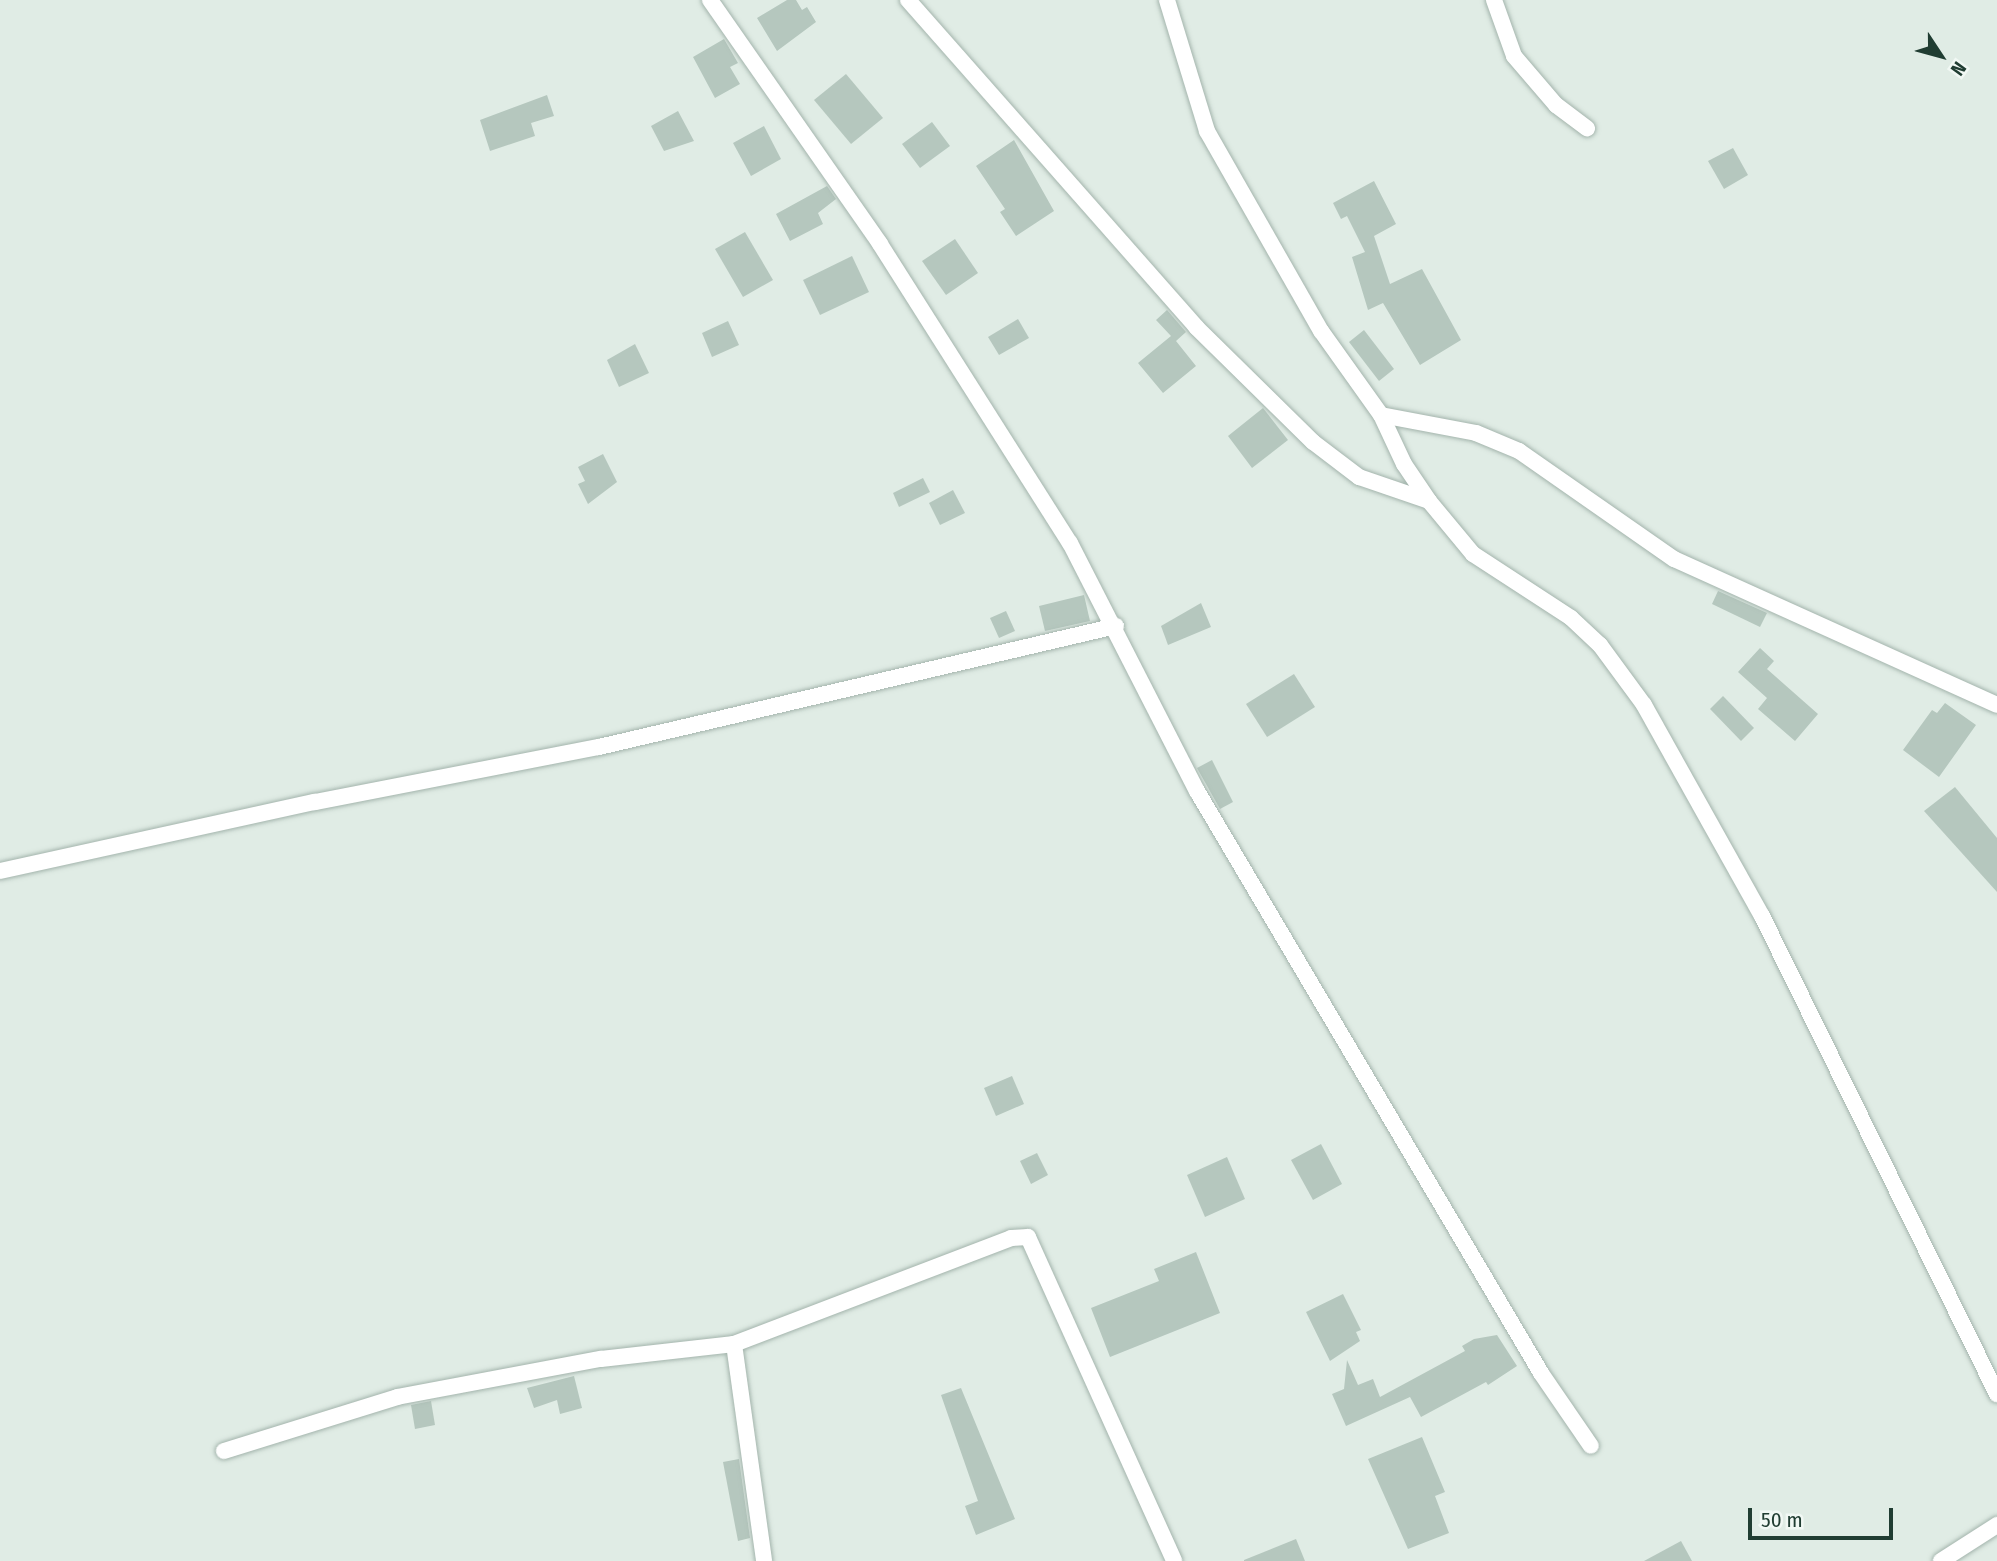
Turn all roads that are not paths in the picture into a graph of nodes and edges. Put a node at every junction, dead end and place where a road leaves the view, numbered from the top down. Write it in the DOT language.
graph roads {
  1 [pos="710,0"];
  2 [pos="908,0"];
  3 [pos="1167,0"];
  4 [pos="1494,0"];
  5 [pos="1587,128"];
  6 [pos="1381,415"];
  7 [pos="1429,501"];
  8 [pos="1116,626"];
  9 [pos="1997,705"];
  10 [pos="0,872"];
  11 [pos="734,1344"];
  12 [pos="1997,1394"];
  13 [pos="1591,1446"];
  14 [pos="223,1451"];
  15 [pos="1997,1525"];
  16 [pos="764,1561"];
  17 [pos="1174,1561"];
  18 [pos="1941,1561"];
  1 -- 8 [label="street"];
  2 -- 7 [label="street"];
  3 -- 6 [label="street"];
  4 -- 5 [label="street"];
  6 -- 7 [label="street"];
  6 -- 9 [label="street"];
  7 -- 12 [label="street"];
  8 -- 10 [label="street"];
  8 -- 13 [label="street"];
  11 -- 14 [label="street"];
  11 -- 16 [label="street"];
  11 -- 17 [label="street"];
  15 -- 18 [label="street"];
}
